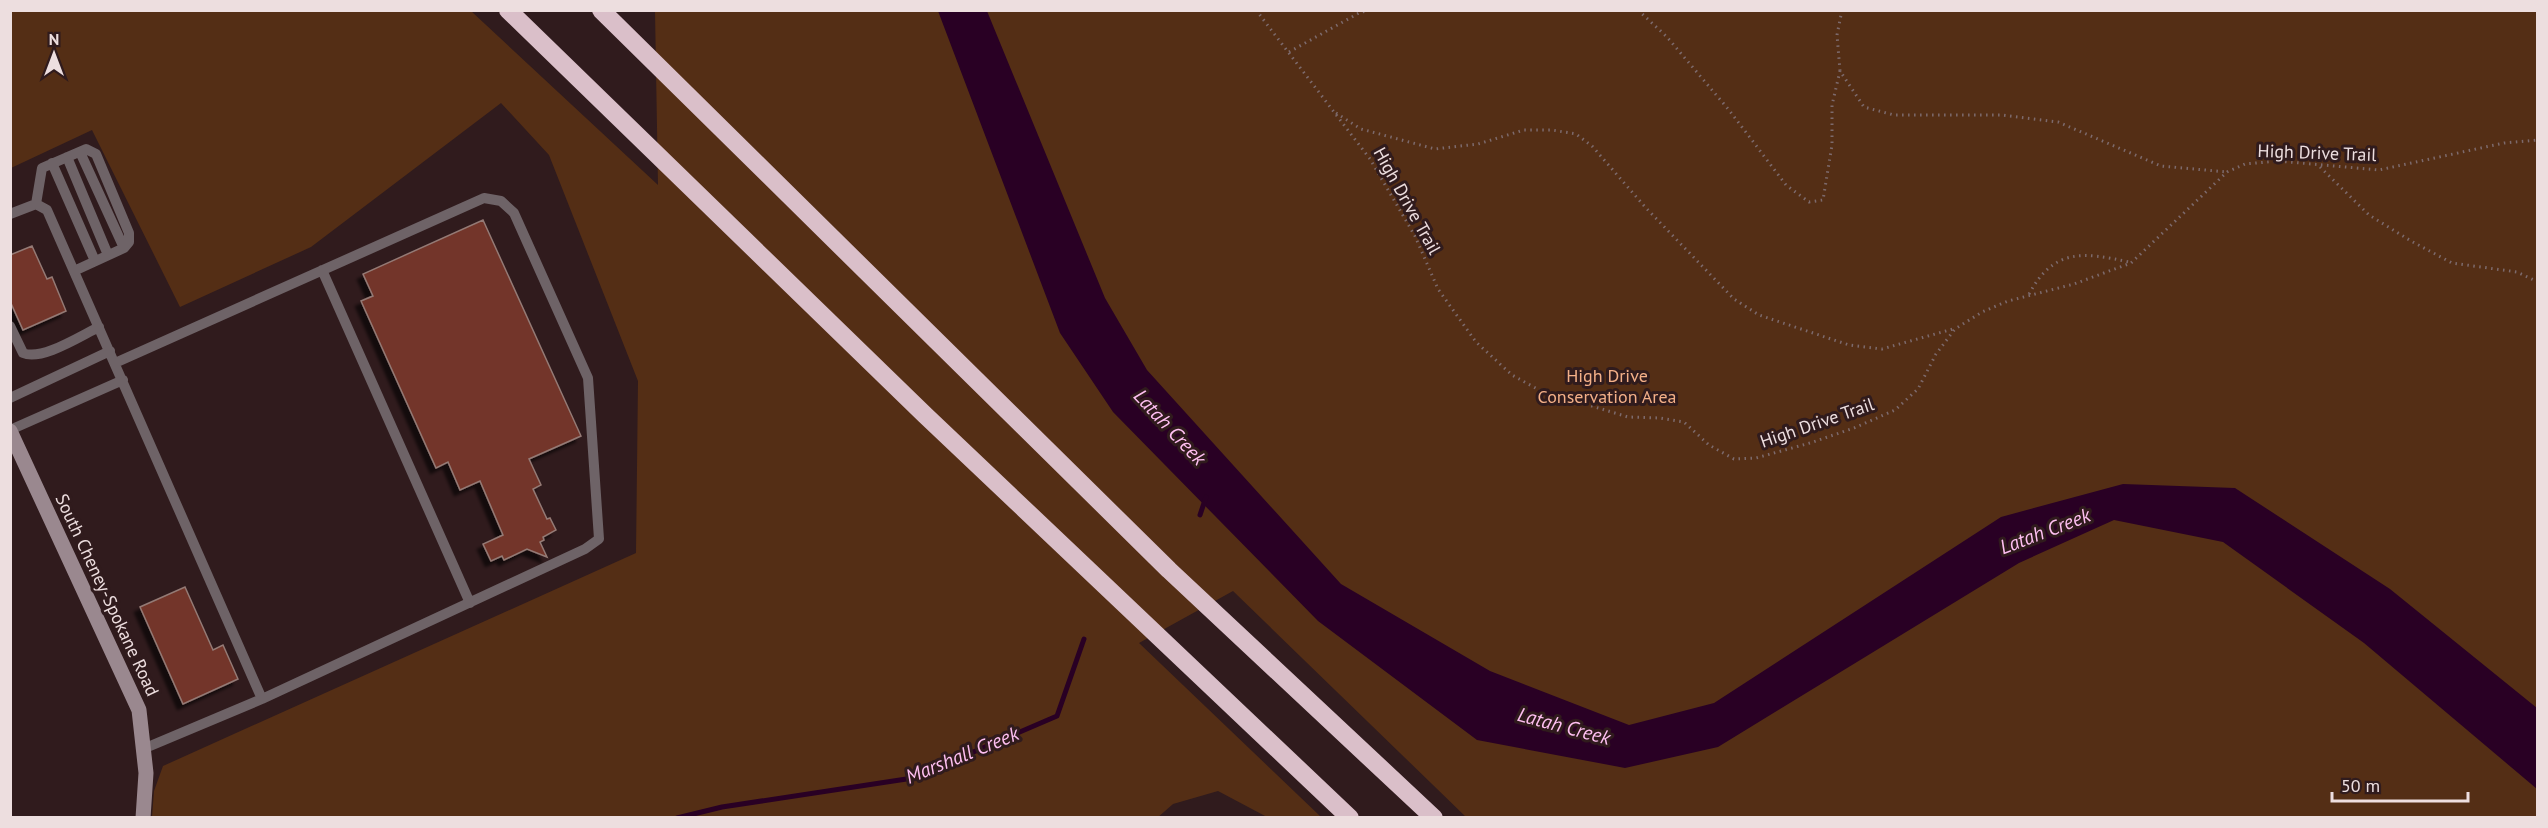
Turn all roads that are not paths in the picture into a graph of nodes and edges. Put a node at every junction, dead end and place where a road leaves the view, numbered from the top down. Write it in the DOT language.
graph roads {
  1 [pos="508,10"];
  2 [pos="601,10"];
  3 [pos="68,157"];
  4 [pos="52,164"];
  5 [pos="36,204"];
  6 [pos="10,214"];
  7 [pos="108,255"];
  8 [pos="95,261"];
  9 [pos="322,270"];
  10 [pos="74,271"];
  11 [pos="10,326"];
  12 [pos="99,327"];
  13 [pos="110,351"];
  14 [pos="115,363"];
  15 [pos="123,380"];
  16 [pos="10,398"];
  17 [pos="10,430"];
  18 [pos="470,603"];
  19 [pos="262,699"];
  20 [pos="143,749"];
  21 [pos="143,818"];
  22 [pos="1350,818"];
  23 [pos="1434,818"];
  1 -- 22 [label="highway"];
  2 -- 23 [label="highway"];
  3 -- 4 [label="lane"];
  3 -- 7 [label="lane"];
  3 -- 7 [label="lane"];
  4 -- 5 [label="lane"];
  4 -- 8 [label="lane"];
  5 -- 6 [label="lane"];
  5 -- 10 [label="lane"];
  7 -- 8 [label="lane"];
  8 -- 10 [label="lane"];
  9 -- 14 [label="lane"];
  9 -- 18 [label="lane"];
  9 -- 18 [label="lane"];
  10 -- 12 [label="lane"];
  11 -- 12 [label="lane"];
  12 -- 13 [label="lane"];
  13 -- 14 [label="lane"];
  13 -- 16 [label="lane"];
  14 -- 15 [label="lane"];
  15 -- 17 [label="lane"];
  15 -- 19 [label="lane"];
  17 -- 20 [label="main road, South Cheney-Spokane Road"];
  18 -- 19 [label="lane"];
  19 -- 20 [label="lane"];
  20 -- 21 [label="main road, South Cheney-Spokane Road"];
}
